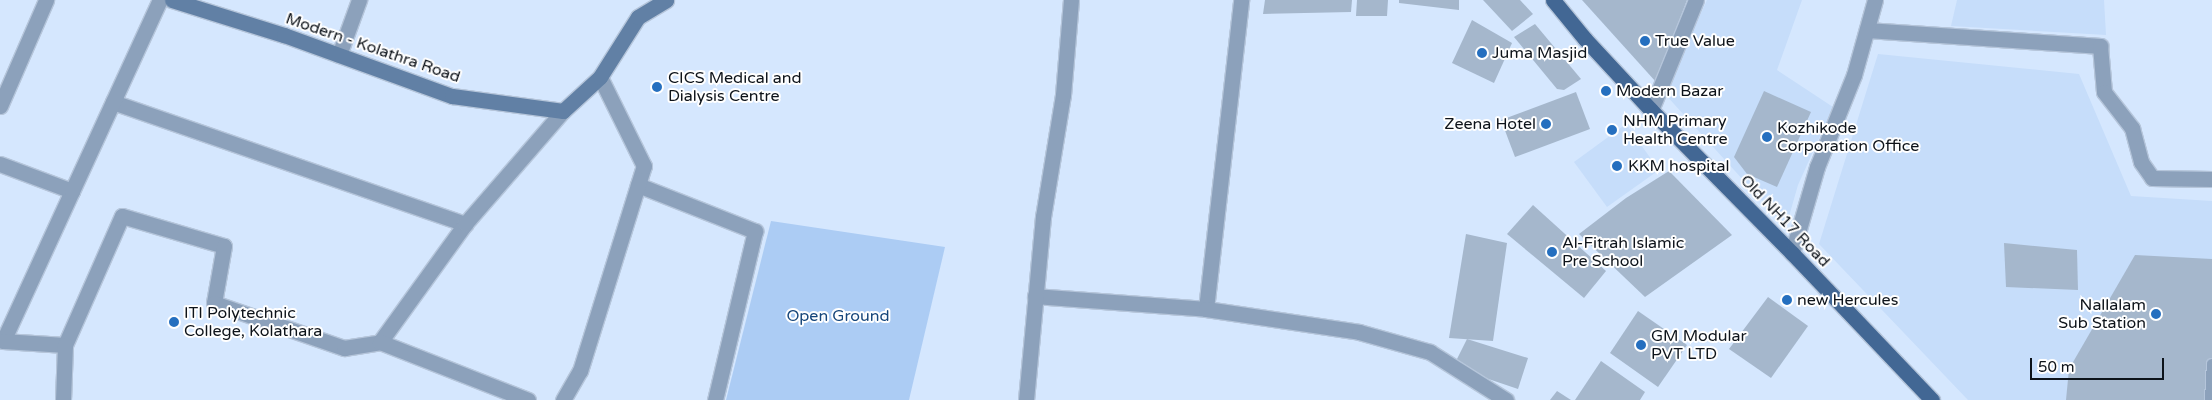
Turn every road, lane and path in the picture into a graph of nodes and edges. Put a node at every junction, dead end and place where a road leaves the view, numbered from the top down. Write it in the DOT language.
graph roads {
  1 [pos="46,0"];
  2 [pos="160,0"];
  3 [pos="172,0"];
  4 [pos="358,0"];
  5 [pos="666,0"];
  6 [pos="1070,0"];
  7 [pos="1241,0"];
  8 [pos="1553,0"];
  9 [pos="1696,0"];
  10 [pos="1875,0"];
  11 [pos="1866,30"];
  12 [pos="339,55"];
  13 [pos="600,77"];
  14 [pos="113,102"];
  15 [pos="0,106"];
  16 [pos="1651,110"];
  17 [pos="562,111"];
  18 [pos="0,164"];
  19 [pos="2212,179"];
  20 [pos="638,185"];
  21 [pos="72,191"];
  22 [pos="465,224"];
  23 [pos="1792,252"];
  24 [pos="1035,296"];
  25 [pos="1206,309"];
  26 [pos="2,341"];
  27 [pos="380,342"];
  28 [pos="65,345"];
  29 [pos="2212,364"];
  30 [pos="63,400"];
  31 [pos="528,400"];
  32 [pos="563,400"];
  33 [pos="715,400"];
  34 [pos="1026,400"];
  35 [pos="1506,400"];
  36 [pos="1932,400"];
  37 [pos="2210,400"];
  1 -- 15 [label="street"];
  2 -- 14 [label="street"];
  3 -- 12 [label="main road, Modern - Kolathra Road"];
  4 -- 12 [label="street"];
  5 -- 13 [label="main road"];
  6 -- 24 [label="street"];
  7 -- 25 [label="street"];
  8 -- 16 [label="main road, Old NH17 Road"];
  9 -- 16 [label="street"];
  10 -- 11 [label="street"];
  11 -- 19 [label="street"];
  11 -- 23 [label="street"];
  12 -- 17 [label="main road, Modern - Kolathra Road"];
  13 -- 17 [label="main road"];
  13 -- 20 [label="street"];
  14 -- 21 [label="street"];
  14 -- 22 [label="street"];
  16 -- 23 [label="main road, Old NH17 Road"];
  17 -- 22 [label="street"];
  18 -- 21 [label="street"];
  20 -- 32 [label="street"];
  20 -- 33 [label="street"];
  21 -- 26 [label="street"];
  22 -- 27 [label="street"];
  23 -- 36 [label="main road, Old NH17 Road"];
  24 -- 25 [label="street"];
  24 -- 34 [label="street"];
  25 -- 35 [label="street"];
  26 -- 28 [label="street"];
  27 -- 28 [label="street"];
  27 -- 31 [label="street"];
  28 -- 30 [label="street"];
  29 -- 37 [label="lane"];
}
